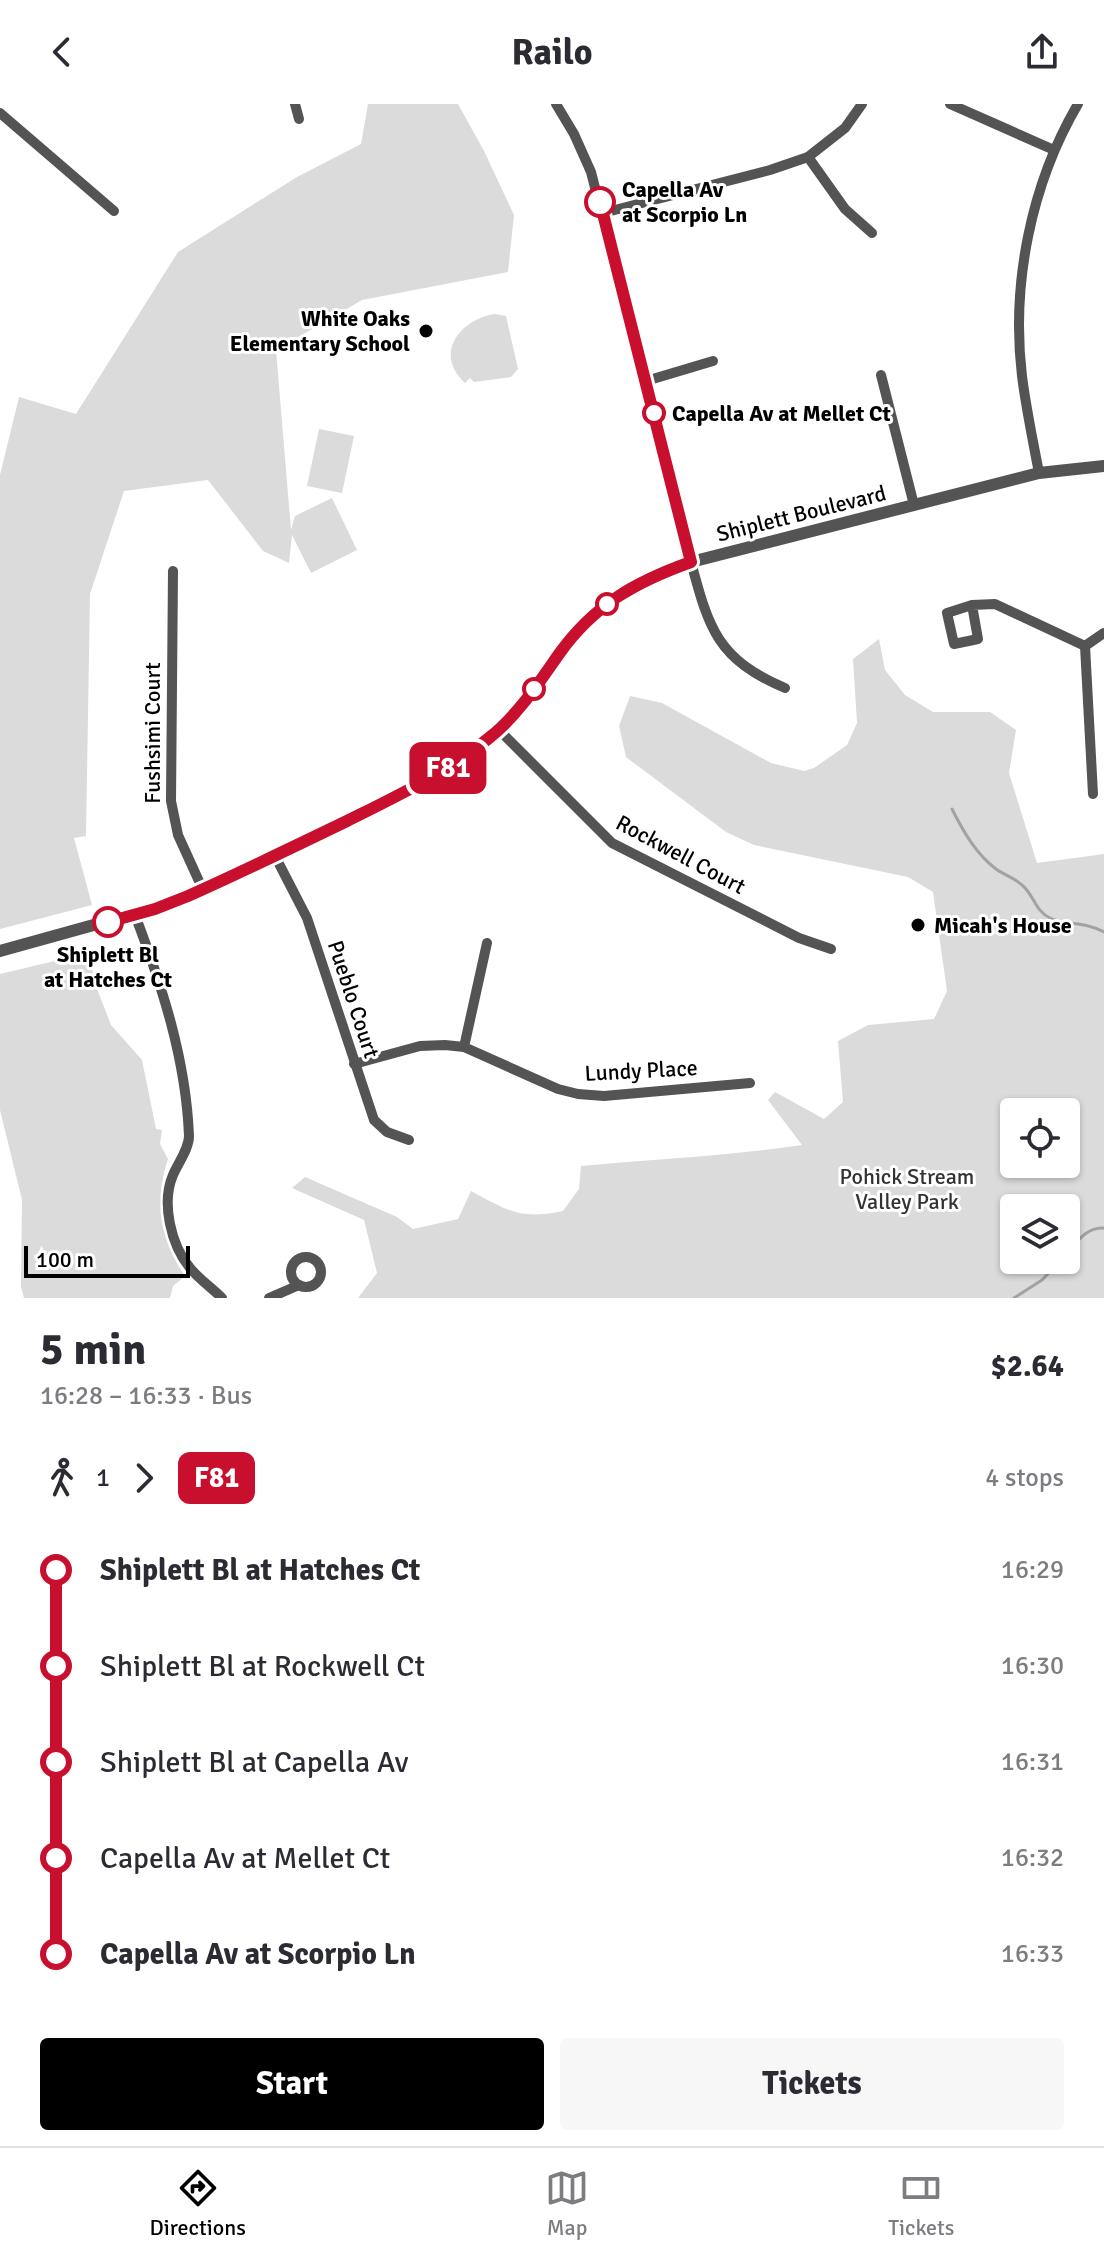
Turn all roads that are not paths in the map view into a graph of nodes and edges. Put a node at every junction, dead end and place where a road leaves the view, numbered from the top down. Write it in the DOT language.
graph roads {
  1 [pos="295,104"];
  2 [pos="556,104"];
  3 [pos="862,104"];
  4 [pos="950,104"];
  5 [pos="1078,104"];
  6 [pos="0,113"];
  7 [pos="299,119"];
  8 [pos="1054,150"];
  9 [pos="808,157"];
  10 [pos="114,211"];
  11 [pos="603,213"];
  12 [pos="872,233"];
  13 [pos="713,361"];
  14 [pos="881,375"];
  15 [pos="646,381"];
  16 [pos="1104,466"];
  17 [pos="1039,473"];
  18 [pos="914,505"];
  19 [pos="691,562"];
  20 [pos="173,571"];
  21 [pos="972,605"];
  22 [pos="1104,633"];
  23 [pos="1085,646"];
  24 [pos="785,688"];
  25 [pos="499,730"];
  26 [pos="1093,794"];
  27 [pos="275,856"];
  28 [pos="203,890"];
  29 [pos="135,915"];
  30 [pos="487,943"];
  31 [pos="831,949"];
  32 [pos="0,951"];
  33 [pos="464,1047"];
  34 [pos="354,1064"];
  35 [pos="750,1083"];
  36 [pos="409,1140"];
  37 [pos="299,1285"];
  38 [pos="222,1298"];
  39 [pos="269,1298"];
  1 -- 7 [label="street"];
  2 -- 11 [label="street"];
  3 -- 9 [label="street"];
  4 -- 8 [label="street"];
  5 -- 8 [label="street"];
  6 -- 10 [label="street"];
  8 -- 17 [label="street"];
  9 -- 11 [label="street"];
  9 -- 12 [label="street"];
  11 -- 15 [label="street"];
  13 -- 15 [label="street"];
  14 -- 18 [label="street"];
  15 -- 19 [label="street"];
  16 -- 17 [label="street, Shiplett Boulevard"];
  17 -- 18 [label="street, Shiplett Boulevard"];
  18 -- 19 [label="street, Shiplett Boulevard"];
  19 -- 24 [label="street"];
  19 -- 25 [label="street, Shiplett Boulevard"];
  20 -- 28 [label="street, Fushsimi Court"];
  21 -- 23 [label="street"];
  22 -- 23 [label="street"];
  23 -- 26 [label="street"];
  25 -- 27 [label="street, Shiplett Boulevard"];
  25 -- 31 [label="street, Rockwell Court"];
  27 -- 28 [label="street, Shiplett Boulevard"];
  27 -- 34 [label="street, Pueblo Court"];
  28 -- 29 [label="street, Shiplett Boulevard"];
  29 -- 32 [label="street, Shiplett Boulevard"];
  29 -- 38 [label="street"];
  30 -- 33 [label="street"];
  33 -- 34 [label="street, Lundy Place"];
  33 -- 35 [label="street, Lundy Place"];
  34 -- 36 [label="street, Pueblo Court"];
  37 -- 39 [label="street"];
}
